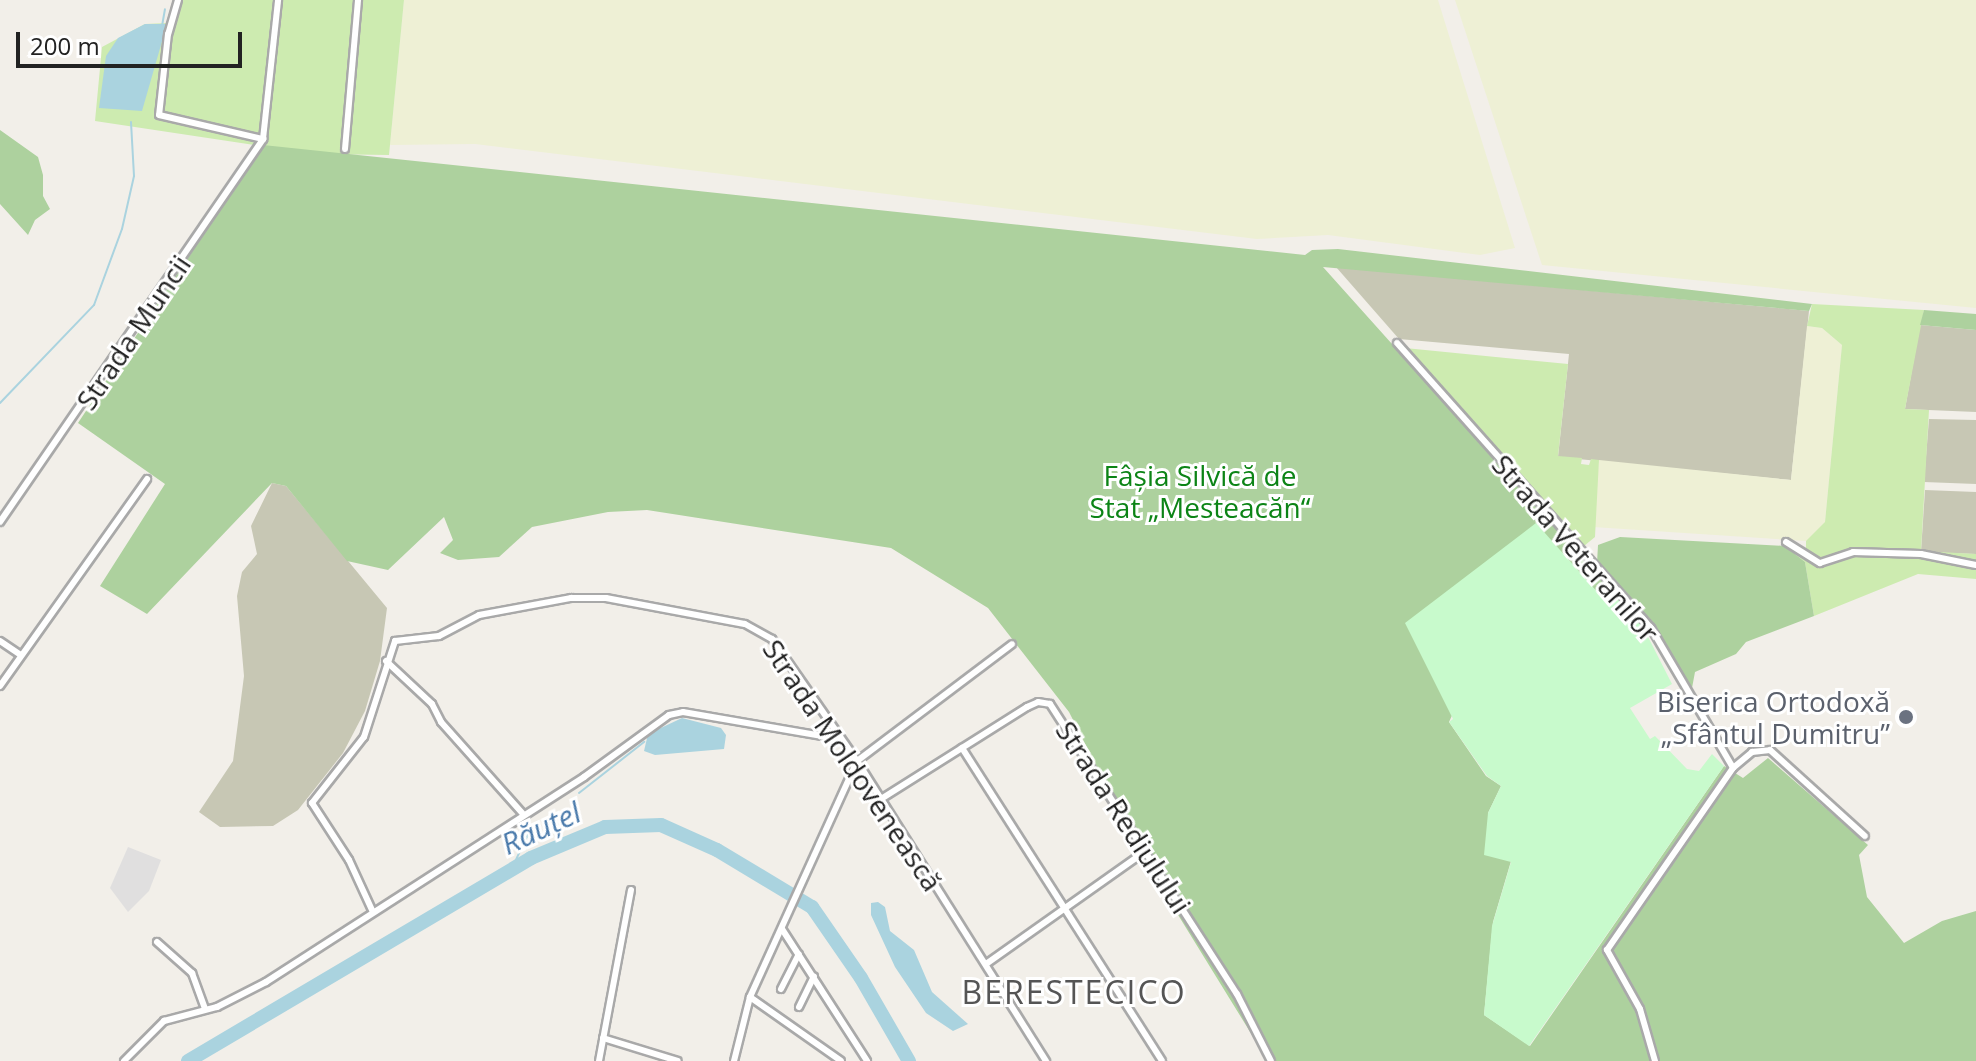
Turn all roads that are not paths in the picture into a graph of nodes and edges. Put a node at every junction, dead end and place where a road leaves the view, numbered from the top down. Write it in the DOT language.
graph roads {
  1 [pos="178,0"];
  2 [pos="278,0"];
  3 [pos="358,0"];
  4 [pos="263,139"];
  5 [pos="345,149"];
  6 [pos="1397,343"];
  7 [pos="147,479"];
  8 [pos="0,522"];
  9 [pos="1786,542"];
  10 [pos="1976,565"];
  11 [pos="0,641"];
  12 [pos="1012,644"];
  13 [pos="21,655"];
  14 [pos="386,661"];
  15 [pos="0,686"];
  16 [pos="840,739"];
  17 [pos="962,748"];
  18 [pos="857,761"];
  19 [pos="1733,768"];
  20 [pos="881,799"];
  21 [pos="522,813"];
  22 [pos="1865,836"];
  23 [pos="1147,850"];
  24 [pos="631,890"];
  25 [pos="1065,906"];
  26 [pos="372,910"];
  27 [pos="782,929"];
  28 [pos="157,942"];
  29 [pos="799,954"];
  30 [pos="986,964"];
  31 [pos="814,976"];
  32 [pos="781,989"];
  33 [pos="750,997"];
  34 [pos="799,1007"];
  35 [pos="205,1008"];
  36 [pos="603,1038"];
  37 [pos="1267,1052"];
  38 [pos="124,1061"];
  39 [pos="599,1061"];
  40 [pos="678,1061"];
  41 [pos="734,1061"];
  42 [pos="841,1061"];
  43 [pos="867,1061"];
  44 [pos="1046,1061"];
  45 [pos="1162,1061"];
  46 [pos="1258,1061"];
  47 [pos="1271,1061"];
  48 [pos="1655,1061"];
  1 -- 4 [label="street"];
  2 -- 4 [label="street"];
  3 -- 5 [label="street"];
  4 -- 8 [label="street, Strada Muncii"];
  6 -- 19 [label="street, Strada Veteranilor"];
  7 -- 13 [label="street"];
  9 -- 10 [label="street"];
  11 -- 13 [label="street"];
  12 -- 18 [label="street"];
  13 -- 15 [label="street"];
  14 -- 16 [label="street, Strada Moldovenească"];
  14 -- 21 [label="street"];
  14 -- 26 [label="street"];
  16 -- 18 [label="street, Strada Moldovenească"];
  16 -- 21 [label="street"];
  17 -- 20 [label="street, Strada Rediulului"];
  17 -- 23 [label="street, Strada Rediulului"];
  17 -- 25 [label="street"];
  18 -- 20 [label="street, Strada Moldovenească"];
  18 -- 27 [label="street"];
  19 -- 22 [label="street"];
  19 -- 48 [label="street"];
  20 -- 30 [label="street, Strada Moldovenească"];
  21 -- 26 [label="street"];
  23 -- 25 [label="street"];
  23 -- 37 [label="street, Strada Rediulului"];
  24 -- 36 [label="street"];
  25 -- 30 [label="street"];
  25 -- 45 [label="street"];
  26 -- 35 [label="street"];
  27 -- 29 [label="street"];
  27 -- 33 [label="street"];
  28 -- 35 [label="street"];
  29 -- 31 [label="street"];
  29 -- 32 [label="street"];
  30 -- 44 [label="street, Strada Moldovenească"];
  31 -- 34 [label="street"];
  31 -- 43 [label="street"];
  33 -- 41 [label="street"];
  33 -- 42 [label="street"];
  35 -- 38 [label="street"];
  36 -- 39 [label="street"];
  36 -- 40 [label="street"];
  37 -- 46 [label="street"];
  37 -- 47 [label="street, Strada Rediulului"];
}
